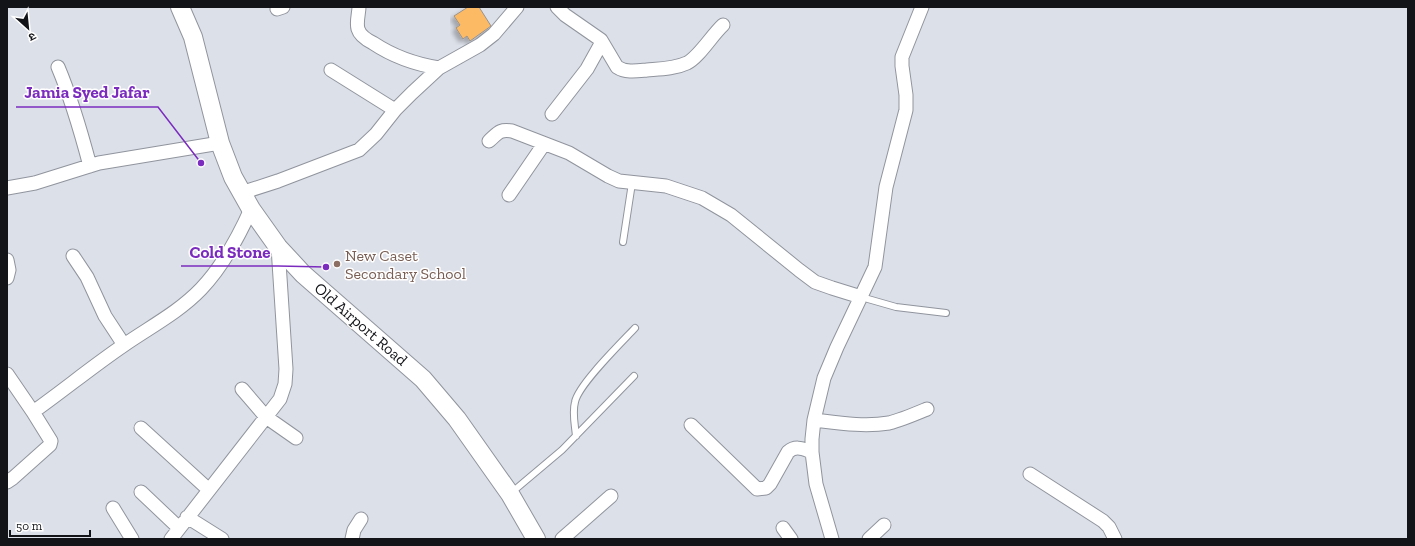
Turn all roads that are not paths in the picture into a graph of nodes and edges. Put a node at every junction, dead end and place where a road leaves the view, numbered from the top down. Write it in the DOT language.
graph roads {
  1 [pos="180,7"];
  2 [pos="359,7"];
  3 [pos="517,7"];
  4 [pos="557,7"];
  5 [pos="922,7"];
  6 [pos="723,24"];
  7 [pos="602,42"];
  8 [pos="58,67"];
  9 [pos="439,68"];
  10 [pos="331,70"];
  11 [pos="395,110"];
  12 [pos="552,114"];
  13 [pos="490,141"];
  14 [pos="220,143"];
  15 [pos="544,144"];
  16 [pos="90,166"];
  17 [pos="632,183"];
  18 [pos="7,188"];
  19 [pos="241,193"];
  20 [pos="509,195"];
  21 [pos="251,209"];
  22 [pos="623,242"];
  23 [pos="278,247"];
  24 [pos="73,256"];
  25 [pos="7,260"];
  26 [pos="7,278"];
  27 [pos="861,297"];
  28 [pos="946,313"];
  29 [pos="635,328"];
  30 [pos="124,345"];
  31 [pos="7,374"];
  32 [pos="634,376"];
  33 [pos="242,389"];
  34 [pos="927,409"];
  35 [pos="33,412"];
  36 [pos="266,417"];
  37 [pos="814,420"];
  38 [pos="691,425"];
  39 [pos="141,428"];
  40 [pos="576,436"];
  41 [pos="296,438"];
  42 [pos="812,452"];
  43 [pos="1030,474"];
  44 [pos="7,482"];
  45 [pos="209,490"];
  46 [pos="141,492"];
  47 [pos="510,494"];
  48 [pos="611,496"];
  49 [pos="113,508"];
  50 [pos="187,517"];
  51 [pos="361,518"];
  52 [pos="884,525"];
  53 [pos="179,528"];
  54 [pos="783,528"];
  55 [pos="132,539"];
  56 [pos="171,539"];
  57 [pos="222,539"];
  58 [pos="352,539"];
  59 [pos="536,539"];
  60 [pos="562,539"];
  61 [pos="791,539"];
  62 [pos="832,539"];
  63 [pos="869,539"];
  64 [pos="1115,539"];
  1 -- 14 [label="main road, Old Airport Road"];
  2 -- 9 [label="street"];
  3 -- 9 [label="street"];
  4 -- 7 [label="street"];
  5 -- 27 [label="street"];
  6 -- 7 [label="street"];
  7 -- 12 [label="street"];
  8 -- 16 [label="street"];
  9 -- 11 [label="street"];
  10 -- 11 [label="street"];
  11 -- 19 [label="street"];
  13 -- 15 [label="street"];
  14 -- 16 [label="street"];
  14 -- 19 [label="main road, Old Airport Road"];
  15 -- 17 [label="street"];
  15 -- 20 [label="street"];
  16 -- 18 [label="street"];
  17 -- 22 [label="lane"];
  17 -- 27 [label="street"];
  19 -- 21 [label="main road, Old Airport Road"];
  21 -- 23 [label="main road, Old Airport Road"];
  21 -- 30 [label="street"];
  23 -- 36 [label="street"];
  23 -- 47 [label="main road, Old Airport Road"];
  24 -- 30 [label="street"];
  25 -- 26 [label="street"];
  27 -- 28 [label="lane"];
  27 -- 37 [label="street"];
  29 -- 40 [label="lane"];
  30 -- 35 [label="street"];
  31 -- 35 [label="street"];
  32 -- 40 [label="lane"];
  33 -- 36 [label="street"];
  34 -- 37 [label="street"];
  35 -- 44 [label="street"];
  36 -- 41 [label="street"];
  36 -- 45 [label="street"];
  37 -- 42 [label="street"];
  38 -- 42 [label="street"];
  39 -- 45 [label="street"];
  40 -- 47 [label="lane"];
  42 -- 62 [label="street"];
  43 -- 64 [label="street"];
  45 -- 50 [label="street"];
  46 -- 53 [label="street"];
  47 -- 59 [label="main road, Old Airport Road"];
  48 -- 60 [label="street"];
  49 -- 55 [label="street"];
  50 -- 53 [label="street"];
  50 -- 57 [label="street"];
  51 -- 58 [label="street"];
  52 -- 63 [label="street"];
  53 -- 56 [label="street"];
  54 -- 61 [label="street"];
}
